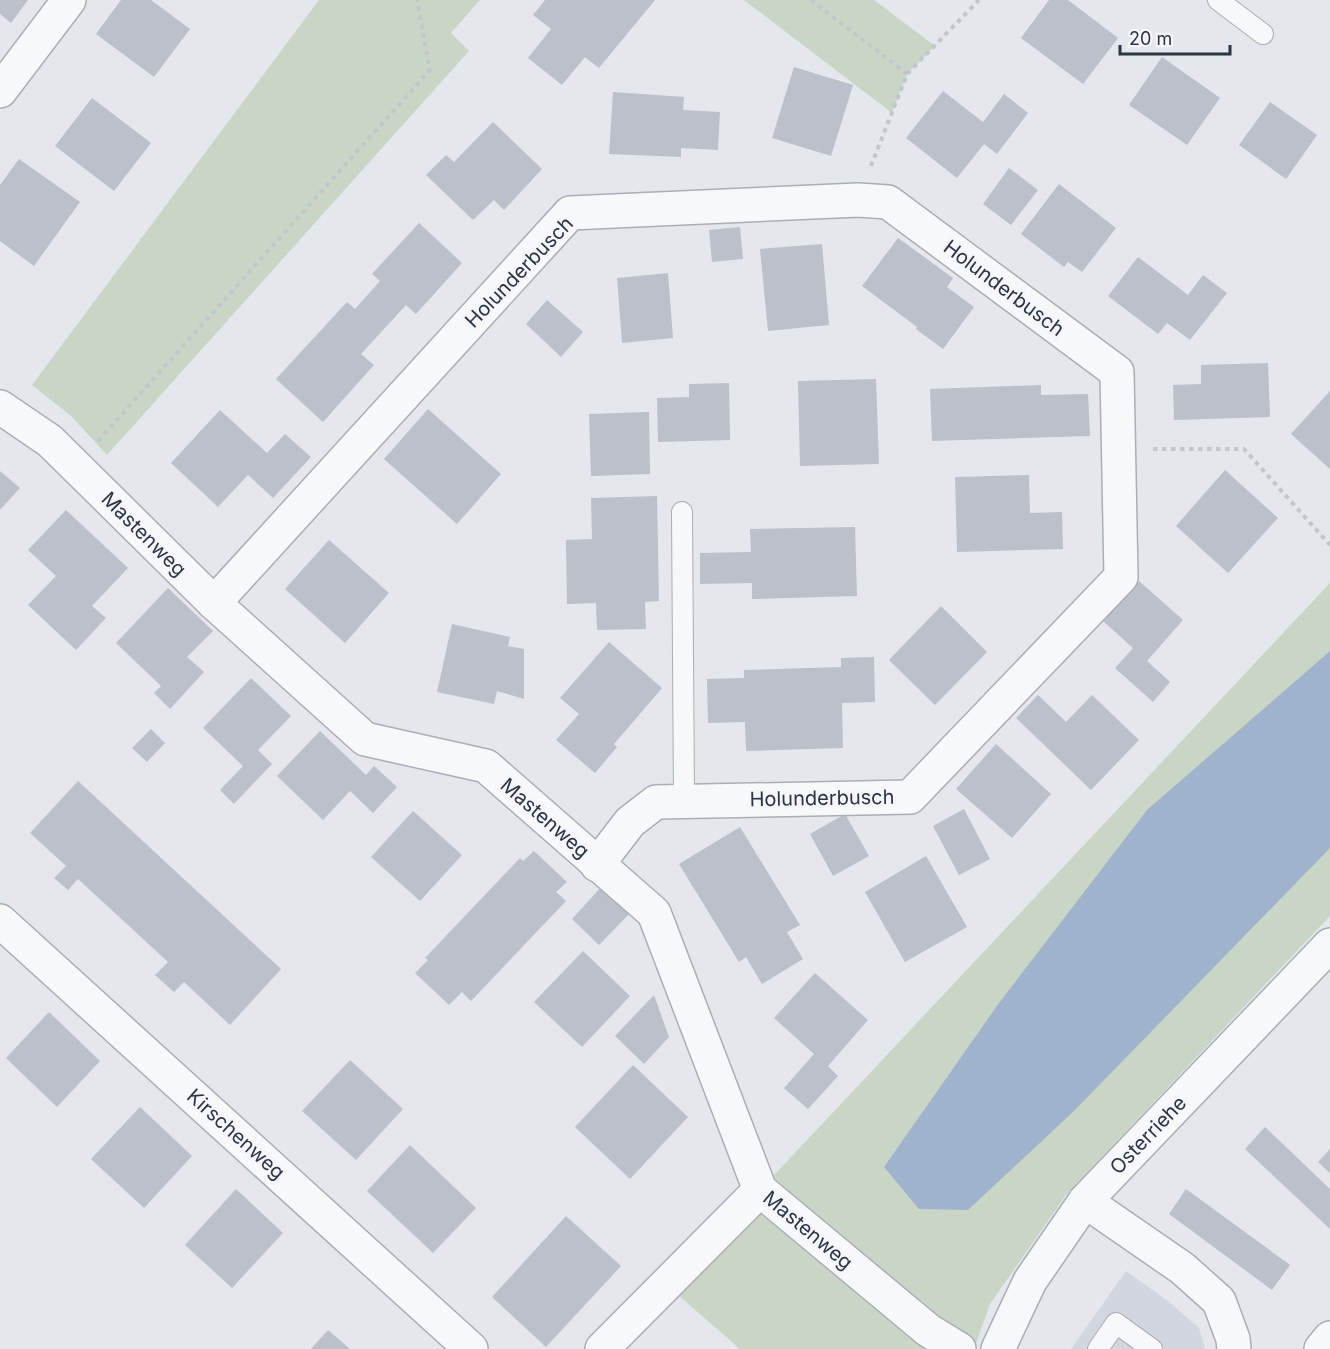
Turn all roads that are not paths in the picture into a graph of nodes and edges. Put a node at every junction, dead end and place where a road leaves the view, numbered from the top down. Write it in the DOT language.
graph roads {
  1 [pos="69,0"];
  2 [pos="1218,0"];
  3 [pos="1263,34"];
  4 [pos="0,91"];
  5 [pos="0,407"];
  6 [pos="682,512"];
  7 [pos="214,603"];
  8 [pos="684,800"];
  9 [pos="597,865"];
  10 [pos="0,921"];
  11 [pos="1330,945"];
  12 [pos="760,1190"];
  13 [pos="1085,1202"];
  14 [pos="1330,1338"];
  15 [pos="471,1349"];
  16 [pos="602,1349"];
  17 [pos="959,1349"];
  18 [pos="998,1349"];
  19 [pos="1098,1349"];
  20 [pos="1152,1349"];
  21 [pos="1234,1349"];
  22 [pos="1321,1349"];
  1 -- 4 [label="street"];
  2 -- 3 [label="lane"];
  5 -- 7 [label="street, Mastenweg"];
  6 -- 8 [label="lane"];
  7 -- 8 [label="street, Holunderbusch"];
  7 -- 9 [label="street, Mastenweg"];
  8 -- 9 [label="street, Holunderbusch"];
  9 -- 12 [label="street, Mastenweg"];
  10 -- 15 [label="street, Kirschenweg"];
  11 -- 13 [label="street, Osterriehe"];
  12 -- 16 [label="street"];
  12 -- 17 [label="street, Mastenweg"];
  13 -- 18 [label="street, Osterriehe"];
  13 -- 21 [label="street"];
  14 -- 22 [label="street"];
  19 -- 20 [label="lane"];
}
